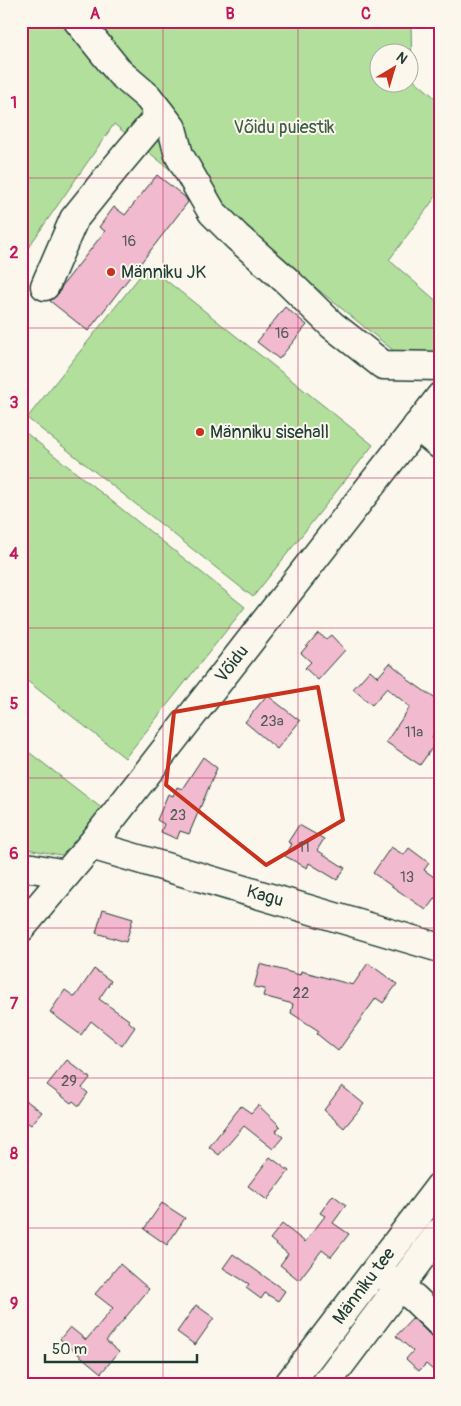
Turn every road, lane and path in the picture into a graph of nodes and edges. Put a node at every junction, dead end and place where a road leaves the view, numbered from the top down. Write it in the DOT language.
graph roads {
  1 [pos="78,21"];
  2 [pos="160,112"];
  3 [pos="45,286"];
  4 [pos="440,366"];
  5 [pos="440,397"];
  6 [pos="417,426"];
  7 [pos="440,444"];
  8 [pos="90,845"];
  9 [pos="21,866"];
  10 [pos="66,874"];
  11 [pos="21,928"];
  12 [pos="440,948"];
  13 [pos="440,1186"];
  14 [pos="440,1232"];
  15 [pos="377,1269"];
  16 [pos="398,1286"];
  17 [pos="440,1323"];
  18 [pos="288,1385"];
  19 [pos="325,1385"];
  1 -- 2 [label="street"];
  2 -- 3 [label="street"];
  2 -- 4 [label="street"];
  5 -- 6 [label="street, Võidu"];
  6 -- 7 [label="street"];
  6 -- 8 [label="street, Võidu"];
  8 -- 10 [label="street, Võidu"];
  8 -- 12 [label="street, Kagu"];
  9 -- 10 [label="street"];
  10 -- 11 [label="street, Võidu"];
  13 -- 15 [label="street, Männiku tee"];
  14 -- 16 [label="street, Männiku tee"];
  15 -- 16 [label="street"];
  15 -- 18 [label="street, Männiku tee"];
  16 -- 17 [label="street"];
  16 -- 19 [label="street, Männiku tee"];
}
